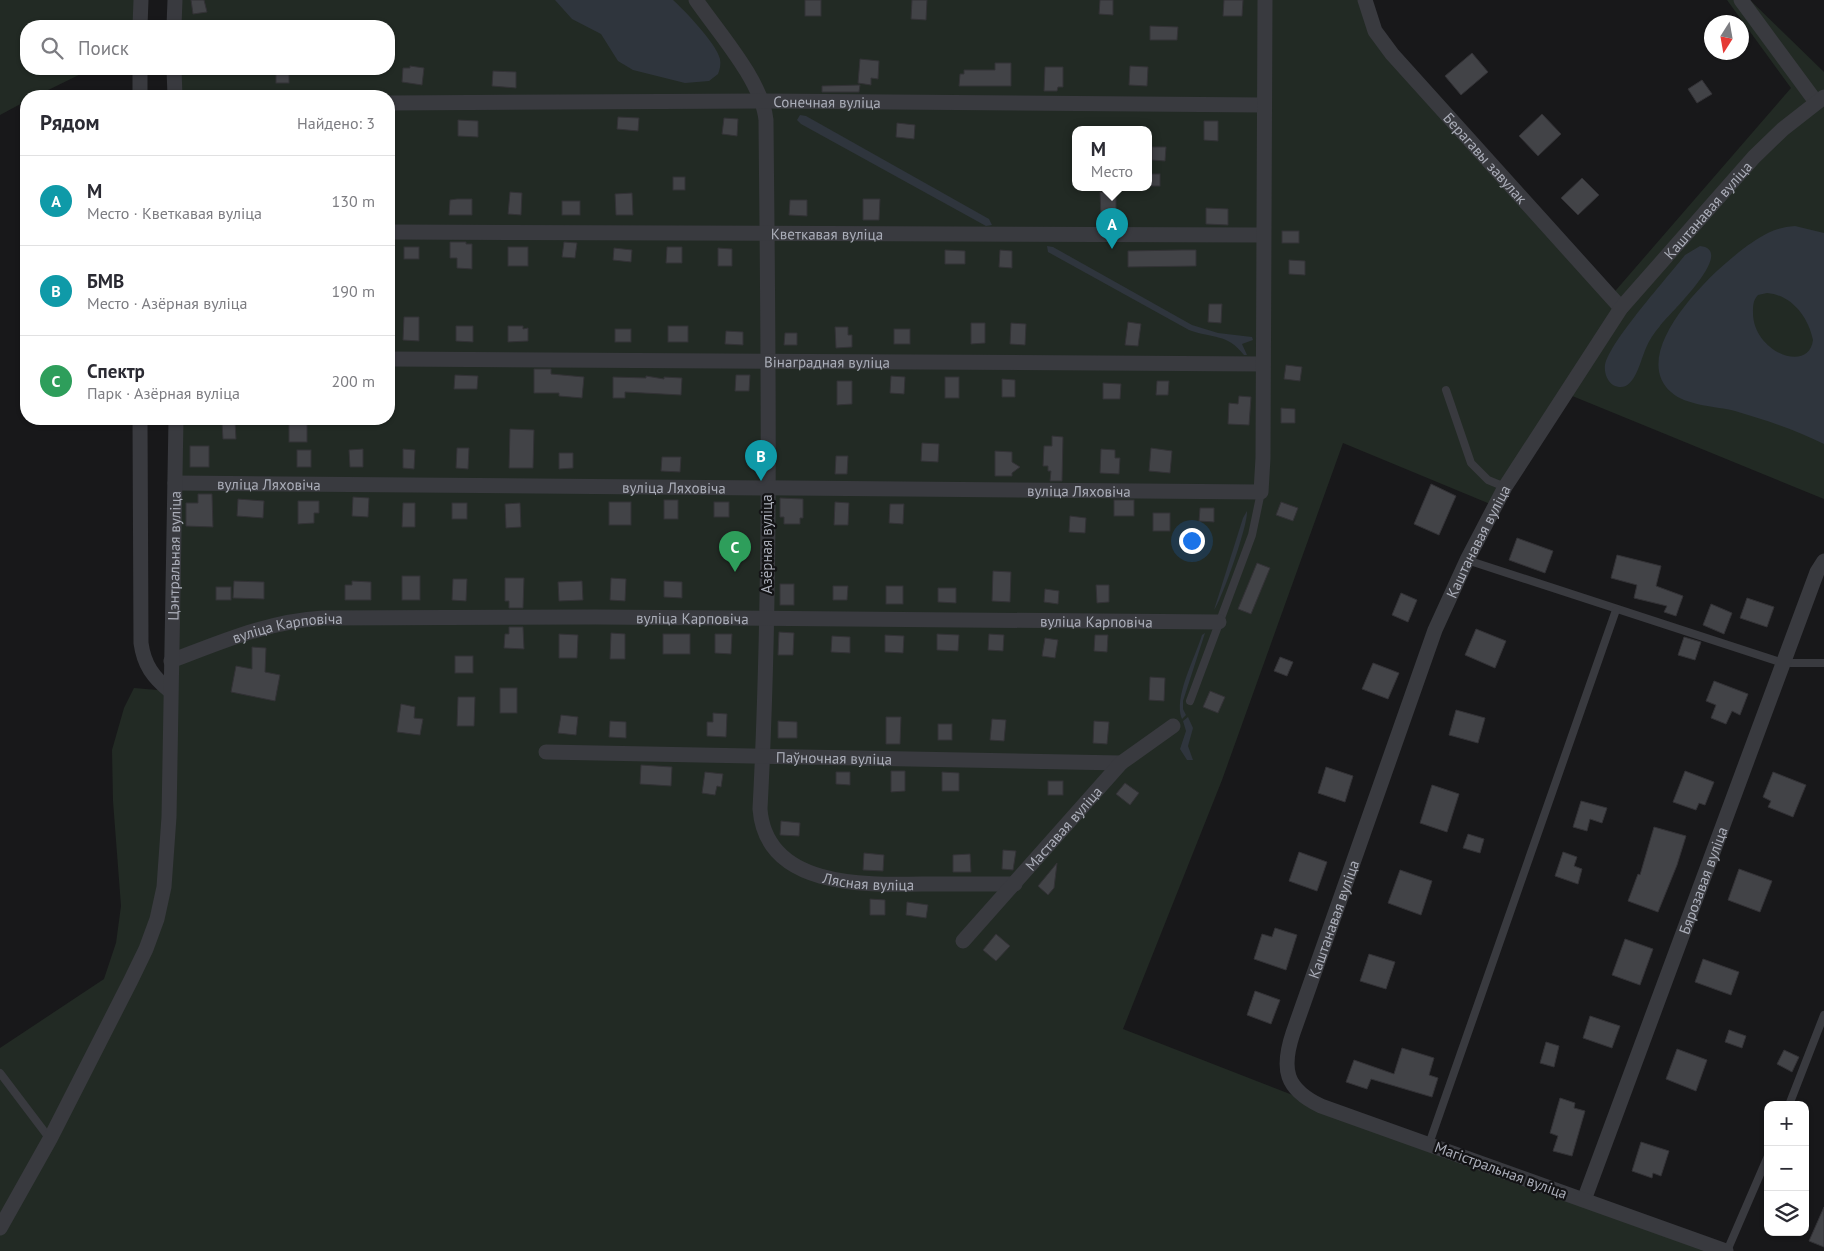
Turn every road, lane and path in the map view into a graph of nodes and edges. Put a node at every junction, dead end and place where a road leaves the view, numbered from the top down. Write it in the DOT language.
graph roads {
  1 [pos="141,0"];
  2 [pos="175,0"];
  3 [pos="696,0"];
  4 [pos="1265,0"];
  5 [pos="1365,0"];
  6 [pos="1741,0"];
  7 [pos="140,20"];
  8 [pos="174,20"];
  9 [pos="140,75"];
  10 [pos="174,75"];
  11 [pos="140,90"];
  12 [pos="175,90"];
  13 [pos="1820,100"];
  14 [pos="763,101"];
  15 [pos="395,103"];
  16 [pos="1263,105"];
  17 [pos="395,232"];
  18 [pos="767,234"];
  19 [pos="1263,235"];
  20 [pos="1620,308"];
  21 [pos="395,359"];
  22 [pos="769,360"];
  23 [pos="1263,364"];
  24 [pos="1446,390"];
  25 [pos="140,425"];
  26 [pos="176,425"];
  27 [pos="175,483"];
  28 [pos="767,487"];
  29 [pos="1505,487"];
  30 [pos="1261,492"];
  31 [pos="1466,560"];
  32 [pos="1824,561"];
  33 [pos="1616,610"];
  34 [pos="766,618"];
  35 [pos="1219,622"];
  36 [pos="171,661"];
  37 [pos="1783,663"];
  38 [pos="1824,664"];
  39 [pos="170,692"];
  40 [pos="1190,701"];
  41 [pos="1173,726"];
  42 [pos="546,752"];
  43 [pos="763,756"];
  44 [pos="1122,763"];
  45 [pos="760,808"];
  46 [pos="1015,884"];
  47 [pos="963,941"];
  48 [pos="1824,1015"];
  49 [pos="0,1073"];
  50 [pos="1288,1075"];
  51 [pos="1791,1101"];
  52 [pos="50,1139"];
  53 [pos="1429,1144"];
  54 [pos="1764,1165"];
  55 [pos="1584,1200"];
  56 [pos="0,1228"];
  57 [pos="1726,1251"];
  1 -- 7 [label="street"];
  2 -- 8 [label="street"];
  3 -- 14 [label="street, Азёрная вуліца"];
  4 -- 16 [label="street"];
  5 -- 20 [label="street, Берагавы завулак"];
  6 -- 13 [label="street"];
  9 -- 11 [label="street"];
  10 -- 12 [label="street"];
  13 -- 20 [label="street, Каштанавая вуліца"];
  14 -- 15 [label="street, Сонечная вуліца"];
  14 -- 16 [label="street, Сонечная вуліца"];
  14 -- 18 [label="street, Азёрная вуліца"];
  16 -- 19 [label="street"];
  17 -- 18 [label="street, Кветкавая вуліца"];
  18 -- 19 [label="street, Кветкавая вуліца"];
  18 -- 22 [label="street, Азёрная вуліца"];
  19 -- 23 [label="street"];
  20 -- 29 [label="street, Каштанавая вуліца"];
  21 -- 22 [label="street, Вінаградная вуліца"];
  22 -- 23 [label="street, Вінаградная вуліца"];
  22 -- 28 [label="street, Азёрная вуліца"];
  23 -- 30 [label="street"];
  24 -- 29 [label="lane"];
  25 -- 39 [label="street"];
  26 -- 27 [label="street, Цэнтральная вуліца"];
  27 -- 28 [label="street, вуліца Ляховіча"];
  27 -- 36 [label="street, Цэнтральная вуліца"];
  28 -- 30 [label="street, вуліца Ляховіча"];
  28 -- 34 [label="street, Азёрная вуліца"];
  29 -- 31 [label="street, Каштанавая вуліца"];
  30 -- 35 [label="lane"];
  31 -- 33 [label="lane"];
  31 -- 50 [label="street, Каштанавая вуліца"];
  32 -- 37 [label="street, Бярозавая вуліца"];
  33 -- 37 [label="lane"];
  33 -- 53 [label="lane"];
  34 -- 35 [label="street, вуліца Карповіча"];
  34 -- 36 [label="street, вуліца Карповіча"];
  34 -- 43 [label="street, Азёрная вуліца"];
  35 -- 40 [label="lane"];
  36 -- 39 [label="street, Цэнтральная вуліца"];
  37 -- 38 [label="lane"];
  37 -- 55 [label="street, Бярозавая вуліца"];
  39 -- 52 [label="street, Цэнтральная вуліца"];
  41 -- 44 [label="street, Маставая вуліца"];
  42 -- 43 [label="street, Паўночная вуліца"];
  43 -- 44 [label="street, Паўночная вуліца"];
  43 -- 45 [label="street, Азёрная вуліца"];
  44 -- 46 [label="street, Маставая вуліца"];
  45 -- 46 [label="street, Лясная вуліца"];
  46 -- 47 [label="street, Маставая вуліца"];
  48 -- 51 [label="lane"];
  49 -- 52 [label="lane"];
  50 -- 53 [label="street, Магістральная вуліца"];
  52 -- 56 [label="street, Цэнтральная вуліца"];
  53 -- 55 [label="street, Магістральная вуліца"];
  54 -- 57 [label="lane"];
  55 -- 57 [label="street, Магістральная вуліца"];
}
